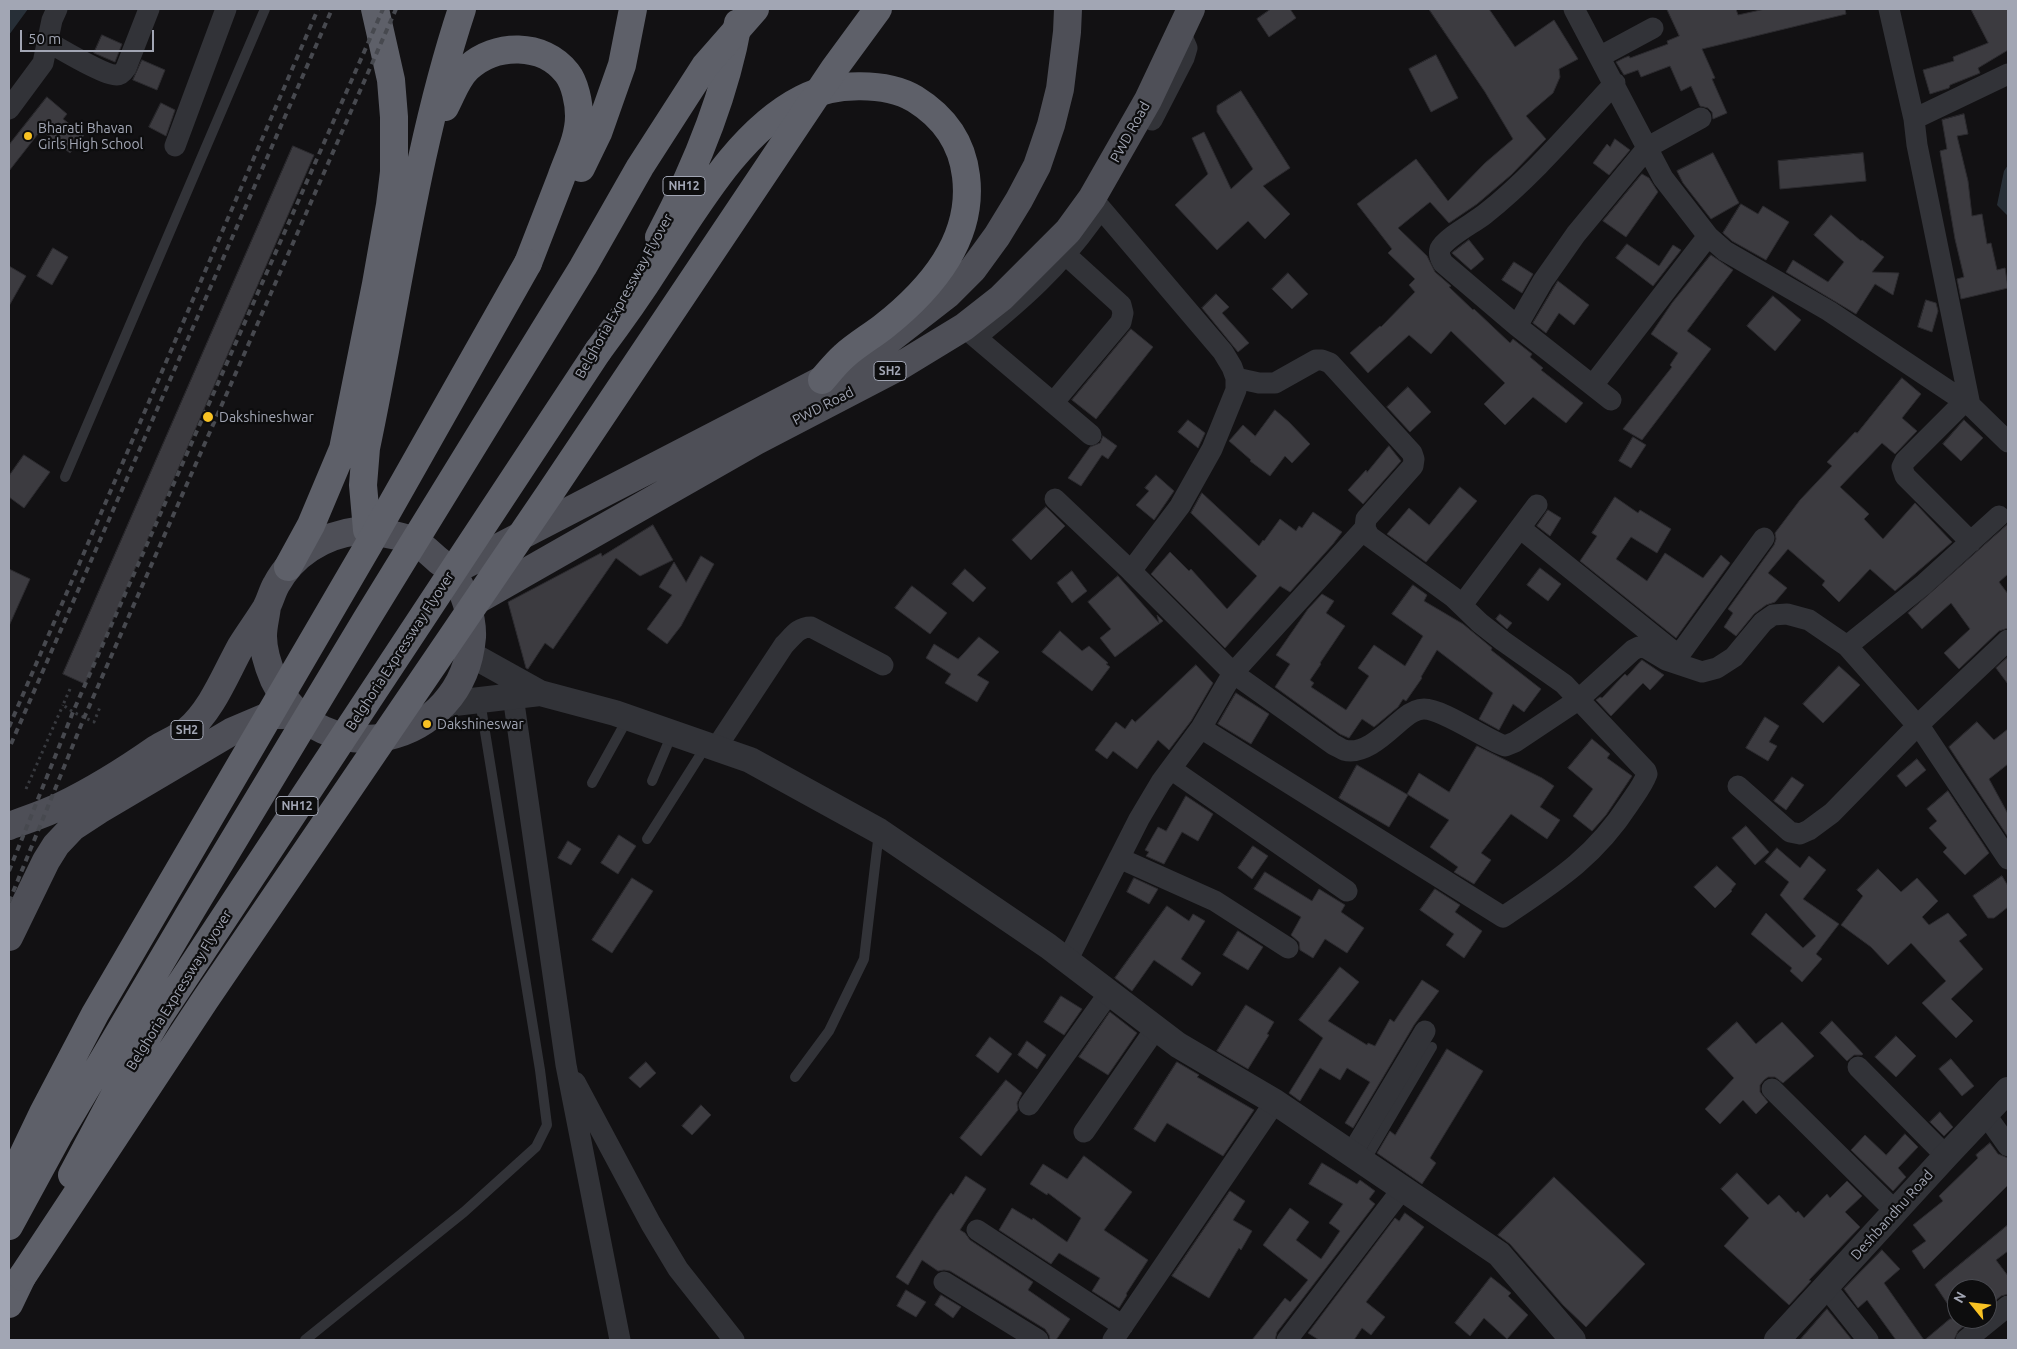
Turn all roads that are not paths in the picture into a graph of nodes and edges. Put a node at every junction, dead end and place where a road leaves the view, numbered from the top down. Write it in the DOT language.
graph roads {
  1 [pos="149,9"];
  2 [pos="226,9"];
  3 [pos="265,9"];
  4 [pos="375,9"];
  5 [pos="462,9"];
  6 [pos="633,9"];
  7 [pos="741,9"];
  8 [pos="755,9"];
  9 [pos="878,9"];
  10 [pos="1068,9"];
  11 [pos="1574,9"];
  12 [pos="1889,9"];
  13 [pos="51,12"];
  14 [pos="1185,20"];
  15 [pos="1653,28"];
  16 [pos="48,42"];
  17 [pos="1601,56"];
  18 [pos="2008,74"];
  19 [pos="1615,83"];
  20 [pos="9,109"];
  21 [pos="1701,118"];
  22 [pos="1914,119"];
  23 [pos="175,146"];
  24 [pos="1648,147"];
  25 [pos="418,170"];
  26 [pos="1097,203"];
  27 [pos="1708,236"];
  28 [pos="1066,255"];
  29 [pos="528,263"];
  30 [pos="1517,326"];
  31 [pos="970,332"];
  32 [pos="598,351"];
  33 [pos="1236,378"];
  34 [pos="822,380"];
  35 [pos="1593,385"];
  36 [pos="1611,400"];
  37 [pos="1053,403"];
  38 [pos="1967,404"];
  39 [pos="1091,435"];
  40 [pos="2008,442"];
  41 [pos="64,478"];
  42 [pos="1055,499"];
  43 [pos="1537,505"];
  44 [pos="1999,516"];
  45 [pos="1364,528"];
  46 [pos="1520,528"];
  47 [pos="367,530"];
  48 [pos="1764,538"];
  49 [pos="1971,542"];
  50 [pos="288,567"];
  51 [pos="1131,571"];
  52 [pos="452,572"];
  53 [pos="468,605"];
  54 [pos="1462,605"];
  55 [pos="267,606"];
  56 [pos="2008,640"];
  57 [pos="1847,646"];
  58 [pos="470,654"];
  59 [pos="1676,659"];
  60 [pos="883,665"];
  61 [pos="1233,674"];
  62 [pos="515,688"];
  63 [pos="480,700"];
  64 [pos="1578,700"];
  65 [pos="446,704"];
  66 [pos="300,715"];
  67 [pos="629,718"];
  68 [pos="1917,726"];
  69 [pos="1201,728"];
  70 [pos="673,733"];
  71 [pos="712,747"];
  72 [pos="1171,769"];
  73 [pos="652,781"];
  74 [pos="592,783"];
  75 [pos="1738,786"];
  76 [pos="67,817"];
  77 [pos="9,826"];
  78 [pos="879,832"];
  79 [pos="647,839"];
  80 [pos="1119,858"];
  81 [pos="2008,859"];
  82 [pos="1347,890"];
  83 [pos="9,937"];
  84 [pos="1288,948"];
  85 [pos="1066,961"];
  86 [pos="1109,993"];
  87 [pos="1156,1028"];
  88 [pos="1428,1039"];
  89 [pos="566,1065"];
  90 [pos="1858,1067"];
  91 [pos="795,1077"];
  92 [pos="1772,1089"];
  93 [pos="2008,1090"];
  94 [pos="1275,1102"];
  95 [pos="1029,1106"];
  96 [pos="1986,1115"];
  97 [pos="1084,1132"];
  98 [pos="2008,1146"];
  99 [pos="1946,1156"];
  100 [pos="1358,1158"];
  101 [pos="9,1184"];
  102 [pos="1403,1188"];
  103 [pos="1896,1212"];
  104 [pos="9,1226"];
  105 [pos="977,1230"];
  106 [pos="22,1276"];
  107 [pos="944,1282"];
  108 [pos="1826,1287"];
  109 [pos="9,1304"];
  110 [pos="2008,1306"];
  111 [pos="1118,1333"];
  112 [pos="305,1340"];
  113 [pos="620,1340"];
  114 [pos="734,1340"];
  115 [pos="1038,1340"];
  116 [pos="1287,1340"];
  117 [pos="1573,1340"];
  118 [pos="1777,1340"];
  119 [pos="1868,1340"];
  120 [pos="1966,1340"];
  1 -- 16 [label="street"];
  2 -- 23 [label="street"];
  3 -- 41 [label="lane"];
  4 -- 50 [label="highway"];
  5 -- 25 [label="highway"];
  6 -- 29 [label="highway"];
  7 -- 32 [label="highway, Belghoria Expressway Flyover / NH12"];
  8 -- 104 [label="highway, bridge"];
  9 -- 106 [label="highway, bridge"];
  10 -- 34 [label="main road, PWD Road / SH2"];
  11 -- 17 [label="street"];
  12 -- 22 [label="street"];
  13 -- 16 [label="street"];
  14 -- 26 [label="main road, PWD Road / SH2"];
  15 -- 17 [label="street"];
  16 -- 20 [label="street"];
  17 -- 19 [label="street"];
  18 -- 22 [label="street"];
  19 -- 24 [label="street"];
  19 -- 30 [label="street"];
  21 -- 24 [label="street"];
  22 -- 38 [label="street"];
  24 -- 27 [label="street"];
  24 -- 30 [label="street"];
  25 -- 29 [label="highway"];
  25 -- 47 [label="highway"];
  26 -- 28 [label="street"];
  26 -- 31 [label="main road, PWD Road / SH2"];
  26 -- 33 [label="street"];
  27 -- 35 [label="street"];
  27 -- 38 [label="street"];
  28 -- 31 [label="street"];
  28 -- 37 [label="street"];
  29 -- 101 [label="highway, bridge"];
  30 -- 35 [label="street"];
  31 -- 37 [label="street"];
  31 -- 53 [label="main road, PWD Road / SH2"];
  32 -- 34 [label="highway"];
  32 -- 106 [label="highway, Belghoria Expressway Flyover / NH12, bridge"];
  33 -- 45 [label="street"];
  33 -- 51 [label="street"];
  34 -- 52 [label="main road, PWD Road / SH2"];
  35 -- 36 [label="street"];
  37 -- 39 [label="street"];
  38 -- 40 [label="street"];
  38 -- 49 [label="street"];
  42 -- 51 [label="street"];
  43 -- 46 [label="street"];
  44 -- 49 [label="street"];
  45 -- 54 [label="street"];
  45 -- 61 [label="street"];
  46 -- 54 [label="street"];
  46 -- 59 [label="street"];
  47 -- 50 [label="main road, SH2"];
  47 -- 52 [label="main road, SH2"];
  48 -- 59 [label="street"];
  49 -- 57 [label="street"];
  50 -- 55 [label="main road, SH2"];
  51 -- 61 [label="street"];
  52 -- 53 [label="main road, SH2"];
  53 -- 58 [label="main road, SH2"];
  54 -- 64 [label="street"];
  55 -- 66 [label="main road, SH2"];
  55 -- 76 [label="main road, SH2"];
  56 -- 68 [label="street"];
  57 -- 59 [label="street"];
  57 -- 68 [label="street"];
  58 -- 62 [label="street"];
  58 -- 65 [label="main road, SH2"];
  59 -- 64 [label="street"];
  60 -- 71 [label="street"];
  61 -- 64 [label="street"];
  61 -- 69 [label="street"];
  62 -- 63 [label="street"];
  62 -- 67 [label="street"];
  62 -- 89 [label="street"];
  63 -- 65 [label="street"];
  63 -- 112 [label="lane"];
  64 -- 69 [label="street"];
  65 -- 66 [label="main road, SH2"];
  66 -- 76 [label="main road, SH2"];
  67 -- 70 [label="street"];
  67 -- 74 [label="lane"];
  68 -- 75 [label="street"];
  68 -- 81 [label="street"];
  69 -- 72 [label="street"];
  70 -- 71 [label="street"];
  70 -- 73 [label="lane"];
  71 -- 78 [label="street"];
  71 -- 79 [label="lane"];
  72 -- 80 [label="street"];
  72 -- 82 [label="street"];
  76 -- 77 [label="main road, SH2"];
  76 -- 83 [label="main road, SH2"];
  78 -- 85 [label="street"];
  78 -- 91 [label="lane"];
  80 -- 84 [label="street"];
  80 -- 85 [label="street"];
  85 -- 86 [label="street"];
  86 -- 87 [label="street"];
  86 -- 95 [label="street"];
  87 -- 94 [label="street"];
  87 -- 97 [label="street"];
  88 -- 100 [label="street"];
  89 -- 113 [label="street"];
  89 -- 114 [label="street"];
  90 -- 99 [label="street"];
  92 -- 103 [label="street"];
  93 -- 96 [label="street, Deshbandhu Road"];
  94 -- 100 [label="street"];
  94 -- 111 [label="street"];
  96 -- 98 [label="street"];
  96 -- 99 [label="street, Deshbandhu Road"];
  99 -- 103 [label="street, Deshbandhu Road"];
  100 -- 102 [label="street"];
  102 -- 116 [label="street"];
  102 -- 117 [label="street"];
  103 -- 108 [label="street, Deshbandhu Road"];
  105 -- 111 [label="street"];
  106 -- 109 [label="highway, NH12"];
  107 -- 115 [label="street"];
  108 -- 118 [label="street, Deshbandhu Road"];
  108 -- 119 [label="street"];
  110 -- 120 [label="street"];
}
